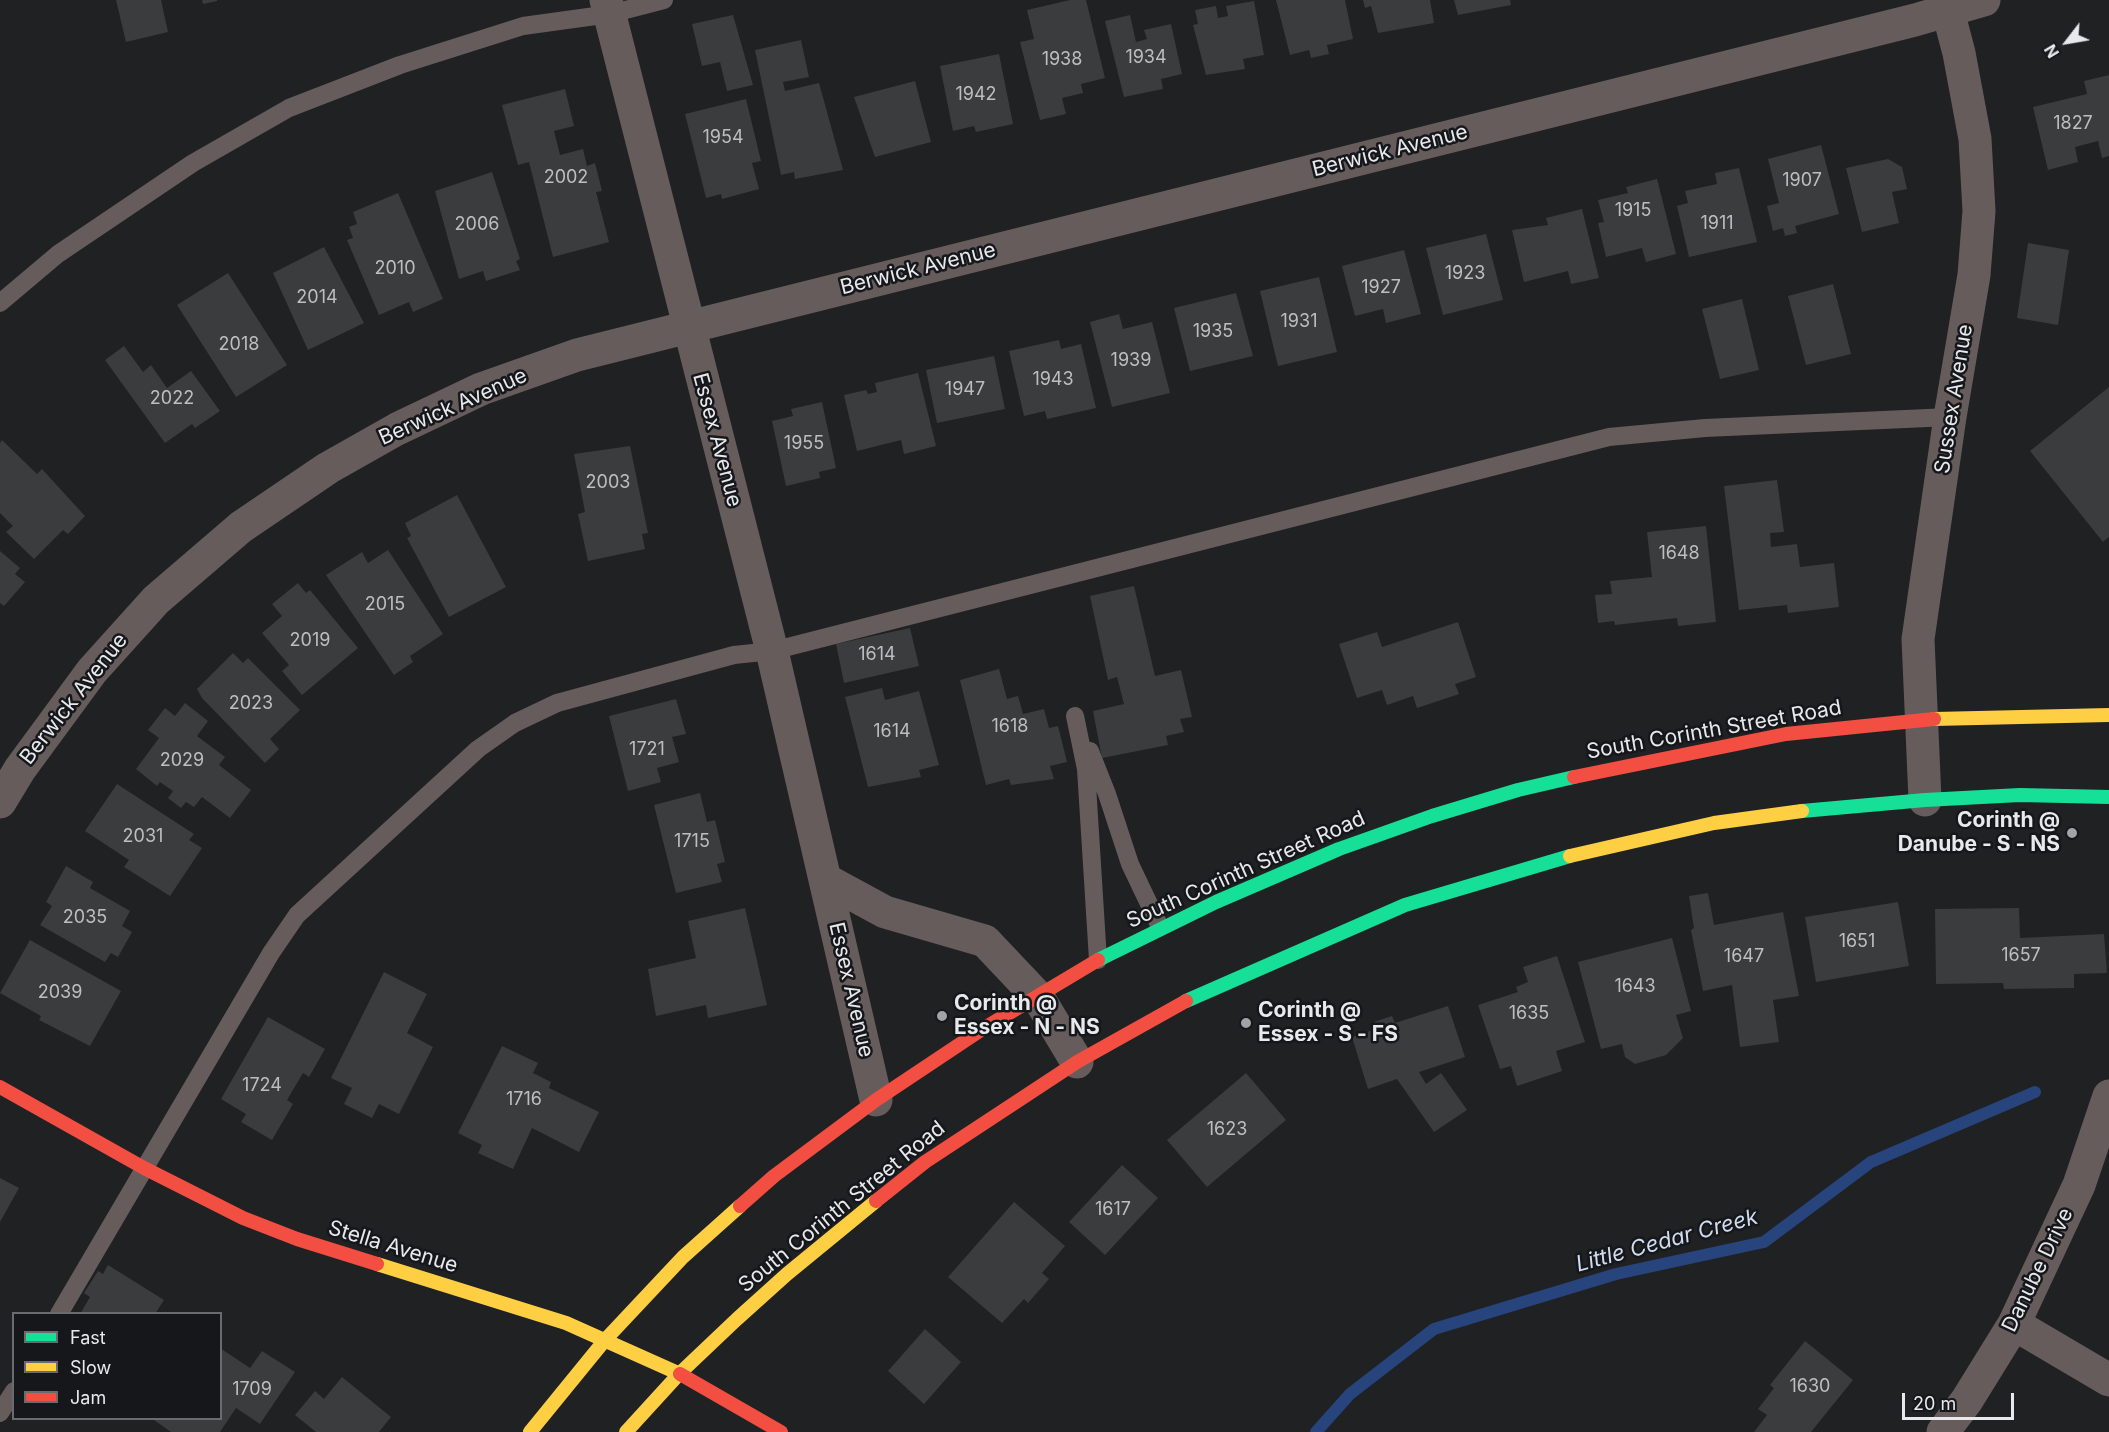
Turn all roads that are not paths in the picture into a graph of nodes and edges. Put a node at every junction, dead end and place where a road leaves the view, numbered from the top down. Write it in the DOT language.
graph roads {
  1 [pos="664,0"];
  2 [pos="1984,0"];
  3 [pos="1947,5"];
  4 [pos="608,7"];
  5 [pos="0,303"];
  6 [pos="688,327"];
  7 [pos="1950,417"];
  8 [pos="772,651"];
  9 [pos="2109,715"];
  10 [pos="1921,719"];
  11 [pos="2109,797"];
  12 [pos="1925,800"];
  13 [pos="0,802"];
  14 [pos="826,880"];
  15 [pos="1160,927"];
  16 [pos="1098,960"];
  17 [pos="1038,997"];
  18 [pos="1077,1062"];
  19 [pos="0,1088"];
  20 [pos="2109,1096"];
  21 [pos="876,1101"];
  22 [pos="144,1168"];
  23 [pos="60,1312"];
  24 [pos="2013,1324"];
  25 [pos="605,1340"];
  26 [pos="679,1374"];
  27 [pos="2109,1380"];
  28 [pos="12,1393"];
  29 [pos="0,1413"];
  30 [pos="530,1432"];
  31 [pos="626,1432"];
  32 [pos="780,1432"];
  33 [pos="1943,1432"];
  1 -- 4 [label="lane"];
  2 -- 3 [label="street, Berwick Avenue"];
  3 -- 6 [label="street, Berwick Avenue"];
  3 -- 7 [label="street, Sussex Avenue"];
  4 -- 5 [label="lane"];
  4 -- 6 [label="street, Essex Avenue"];
  6 -- 8 [label="street, Essex Avenue"];
  6 -- 13 [label="street, Berwick Avenue"];
  7 -- 8 [label="lane"];
  7 -- 10 [label="street, Sussex Avenue"];
  8 -- 14 [label="street, Essex Avenue"];
  8 -- 22 [label="lane"];
  9 -- 10 [label="main road, South Corinth Street Road"];
  10 -- 12 [label="street, Sussex Avenue"];
  10 -- 15 [label="main road, South Corinth Street Road"];
  11 -- 12 [label="main road, South Corinth Street Road"];
  12 -- 18 [label="main road, South Corinth Street Road"];
  14 -- 17 [label="street, Essex Avenue"];
  14 -- 21 [label="street, Essex Avenue"];
  15 -- 16 [label="main road, South Corinth Street Road"];
  15 -- 16 [label="lane"];
  16 -- 17 [label="main road, South Corinth Street Road"];
  17 -- 18 [label="street, Essex Avenue"];
  17 -- 21 [label="main road, South Corinth Street Road"];
  18 -- 26 [label="main road, South Corinth Street Road"];
  19 -- 22 [label="main road, Stella Avenue"];
  20 -- 24 [label="street, Danube Drive"];
  21 -- 25 [label="main road, South Corinth Street Road"];
  22 -- 23 [label="lane"];
  22 -- 25 [label="main road, Stella Avenue"];
  24 -- 27 [label="street"];
  24 -- 33 [label="street, Danube Drive"];
  25 -- 26 [label="main road, Stella Avenue"];
  25 -- 30 [label="main road, South Corinth Street Road"];
  26 -- 31 [label="main road, South Corinth Street Road"];
  26 -- 32 [label="main road, Stella Avenue"];
  28 -- 29 [label="lane"];
}
